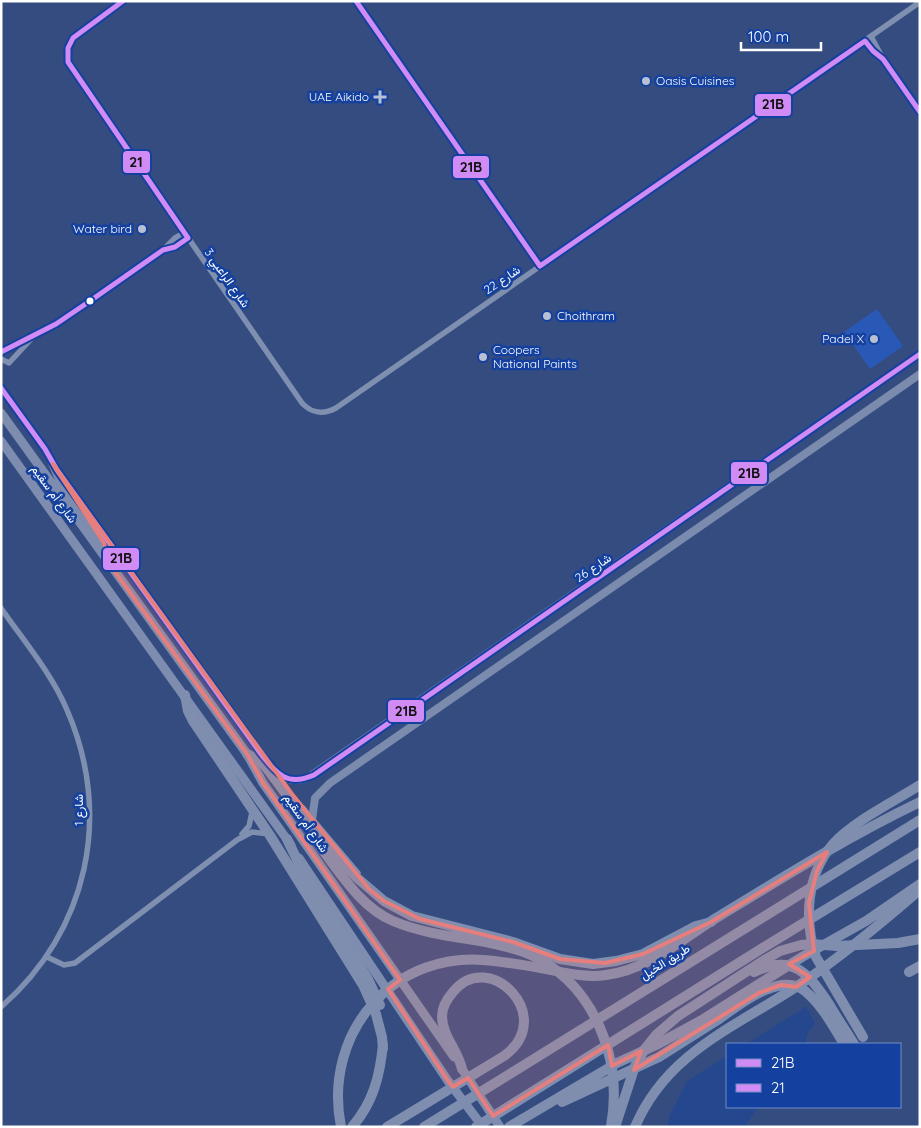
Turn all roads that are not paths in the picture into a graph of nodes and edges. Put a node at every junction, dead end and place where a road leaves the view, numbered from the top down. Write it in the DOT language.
graph roads {
  1 [pos="123,1"];
  2 [pos="920,2"];
  3 [pos="872,36"];
  4 [pos="865,41"];
  5 [pos="883,59"];
  6 [pos="920,112"];
  7 [pos="186,235"];
  8 [pos="34,335"];
  9 [pos="1,352"];
  10 [pos="920,354"];
  11 [pos="1,359"];
  12 [pos="920,374"];
  13 [pos="1,387"];
  14 [pos="1,412"];
  15 [pos="316,412"];
  16 [pos="1,440"];
  17 [pos="1,445"];
  18 [pos="12,457"];
  19 [pos="53,464"];
  20 [pos="110,565"];
  21 [pos="599,578"];
  22 [pos="593,602"];
  23 [pos="1,608"];
  24 [pos="184,695"];
  25 [pos="423,699"];
  26 [pos="422,719"];
  27 [pos="249,756"];
  28 [pos="275,771"];
  29 [pos="920,785"];
  30 [pos="920,802"];
  31 [pos="253,810"];
  32 [pos="312,820"];
  33 [pos="920,820"];
  34 [pos="269,834"];
  35 [pos="287,839"];
  36 [pos="236,840"];
  37 [pos="920,852"];
  38 [pos="920,884"];
  39 [pos="369,889"];
  40 [pos="920,890"];
  41 [pos="710,922"];
  42 [pos="920,939"];
  43 [pos="47,957"];
  44 [pos="920,966"];
  45 [pos="909,972"];
  46 [pos="718,990"];
  47 [pos="1,1007"];
  48 [pos="863,1037"];
  49 [pos="843,1043"];
  50 [pos="853,1043"];
  51 [pos="383,1050"];
  52 [pos="462,1069"];
  53 [pos="520,1120"];
  54 [pos="341,1127"];
  55 [pos="352,1127"];
  56 [pos="387,1127"];
  57 [pos="424,1127"];
  58 [pos="476,1127"];
  59 [pos="483,1127"];
  60 [pos="500,1127"];
  61 [pos="509,1127"];
  62 [pos="611,1127"];
  63 [pos="616,1127"];
  64 [pos="635,1127"];
  1 -- 7 [label="street, شارع الراعبي 3"];
  2 -- 3 [label="street, شارع 22"];
  3 -- 4 [label="street, شارع 22"];
  3 -- 5 [label="street"];
  4 -- 5 [label="street"];
  4 -- 15 [label="street, شارع 22"];
  5 -- 6 [label="street"];
  7 -- 8 [label="street"];
  7 -- 15 [label="street, شارع الراعبي 3"];
  8 -- 9 [label="street"];
  8 -- 11 [label="street"];
  10 -- 21 [label="main road, شارع 26"];
  12 -- 22 [label="main road"];
  13 -- 19 [label="street"];
  14 -- 20 [label="main road, شارع أم سقيم"];
  16 -- 18 [label="main road, شارع أم سقيم"];
  17 -- 18 [label="main road"];
  18 -- 24 [label="main road, شارع أم سقيم"];
  19 -- 20 [label="main road"];
  19 -- 28 [label="street"];
  20 -- 27 [label="main road, شارع أم سقيم"];
  21 -- 22 [label="main road"];
  21 -- 25 [label="main road, شارع 26"];
  22 -- 26 [label="main road"];
  23 -- 43 [label="street, شارع 1"];
  24 -- 31 [label="highway"];
  24 -- 35 [label="main road, شارع أم سقيم"];
  25 -- 26 [label="main road"];
  25 -- 28 [label="main road, شارع 26"];
  26 -- 32 [label="main road"];
  27 -- 39 [label="highway"];
  27 -- 52 [label="main road, شارع أم سقيم"];
  27 -- 62 [label="highway, bridge"];
  28 -- 32 [label="street"];
  29 -- 48 [label="highway, bridge"];
  30 -- 41 [label="highway"];
  31 -- 34 [label="highway"];
  31 -- 36 [label="street"];
  32 -- 39 [label="street"];
  33 -- 57 [label="highway, طريق الخيل"];
  34 -- 36 [label="street"];
  34 -- 51 [label="highway"];
  35 -- 51 [label="highway"];
  35 -- 59 [label="main road, شارع أم سقيم, bridge"];
  36 -- 43 [label="street"];
  37 -- 58 [label="highway"];
  38 -- 53 [label="highway"];
  39 -- 41 [label="highway"];
  40 -- 64 [label="highway"];
  41 -- 54 [label="highway, bridge"];
  42 -- 46 [label="highway, bridge"];
  43 -- 47 [label="street, شارع 1"];
  44 -- 45 [label="highway"];
  46 -- 50 [label="highway, bridge"];
  46 -- 63 [label="highway, bridge"];
  49 -- 53 [label="highway, bridge"];
  51 -- 55 [label="highway"];
  52 -- 56 [label="highway"];
  52 -- 60 [label="main road, شارع أم سقيم, bridge"];
  53 -- 61 [label="highway"];
}
